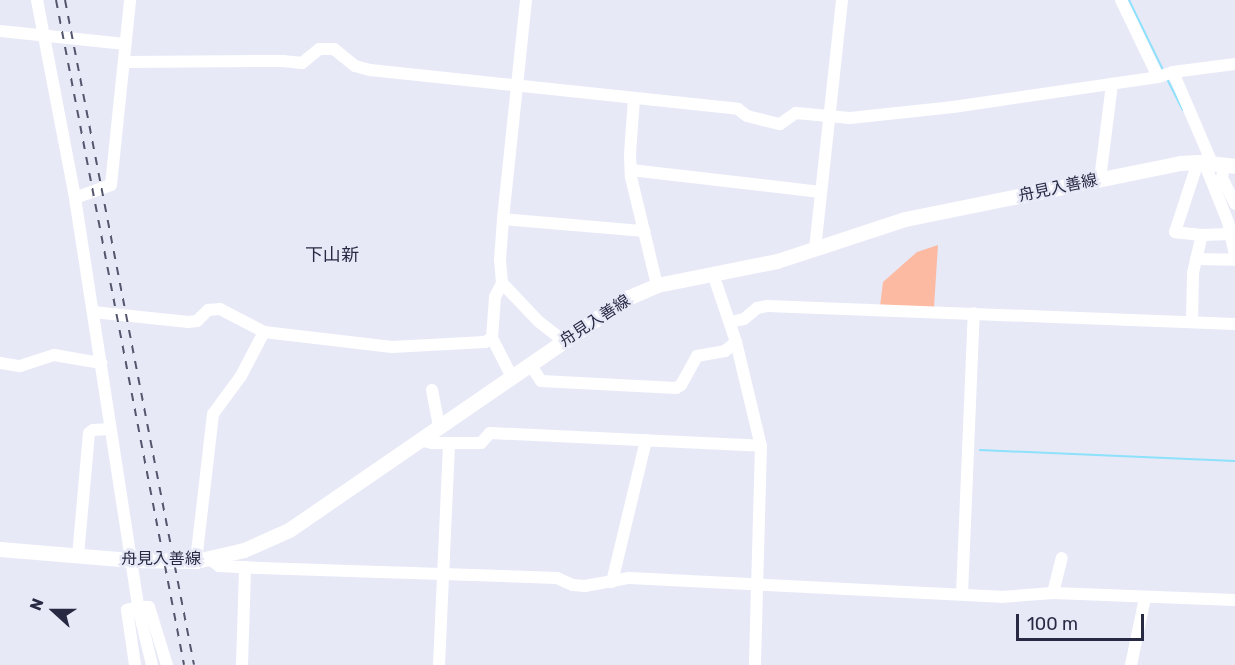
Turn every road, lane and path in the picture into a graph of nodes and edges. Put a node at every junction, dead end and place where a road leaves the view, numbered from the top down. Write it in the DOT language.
graph roads {
  1 [pos="37,0"];
  2 [pos="130,0"];
  3 [pos="526,0"];
  4 [pos="842,0"];
  5 [pos="1121,0"];
  6 [pos="0,31"];
  7 [pos="44,35"];
  8 [pos="125,44"];
  9 [pos="125,62"];
  10 [pos="1235,63"];
  11 [pos="1173,72"];
  12 [pos="1158,77"];
  13 [pos="1112,84"];
  14 [pos="517,85"];
  15 [pos="634,99"];
  16 [pos="830,118"];
  17 [pos="1215,163"];
  18 [pos="631,170"];
  19 [pos="1100,179"];
  20 [pos="821,192"];
  21 [pos="75,198"];
  22 [pos="1235,204"];
  23 [pos="503,219"];
  24 [pos="644,231"];
  25 [pos="1230,234"];
  26 [pos="1202,235"];
  27 [pos="815,249"];
  28 [pos="1235,258"];
  29 [pos="1196,259"];
  30 [pos="713,274"];
  31 [pos="502,283"];
  32 [pos="657,285"];
  33 [pos="93,312"];
  34 [pos="974,313"];
  35 [pos="730,322"];
  36 [pos="1192,322"];
  37 [pos="1235,324"];
  38 [pos="264,332"];
  39 [pos="492,338"];
  40 [pos="564,341"];
  41 [pos="736,342"];
  42 [pos="0,363"];
  43 [pos="101,363"];
  44 [pos="530,364"];
  45 [pos="512,376"];
  46 [pos="432,390"];
  47 [pos="439,426"];
  48 [pos="110,429"];
  49 [pos="419,440"];
  50 [pos="646,440"];
  51 [pos="449,443"];
  52 [pos="761,446"];
  53 [pos="0,549"];
  54 [pos="78,556"];
  55 [pos="1062,558"];
  56 [pos="203,560"];
  57 [pos="130,561"];
  58 [pos="245,567"];
  59 [pos="443,573"];
  60 [pos="612,582"];
  61 [pos="758,584"];
  62 [pos="1053,593"];
  63 [pos="962,594"];
  64 [pos="1145,598"];
  65 [pos="1235,600"];
  66 [pos="138,607"];
  67 [pos="135,665"];
  68 [pos="152,665"];
  69 [pos="167,665"];
  70 [pos="242,665"];
  71 [pos="439,665"];
  72 [pos="755,665"];
  73 [pos="1131,665"];
  1 -- 7 [label="street"];
  2 -- 8 [label="street"];
  3 -- 14 [label="street"];
  4 -- 16 [label="street"];
  5 -- 12 [label="street"];
  6 -- 7 [label="street"];
  7 -- 8 [label="street"];
  7 -- 21 [label="street"];
  8 -- 9 [label="street"];
  9 -- 14 [label="street"];
  9 -- 21 [label="street"];
  10 -- 11 [label="street"];
  11 -- 12 [label="street"];
  11 -- 17 [label="street"];
  12 -- 13 [label="street"];
  13 -- 16 [label="street"];
  13 -- 19 [label="street"];
  14 -- 15 [label="street"];
  14 -- 23 [label="street"];
  15 -- 16 [label="street"];
  15 -- 18 [label="street"];
  16 -- 20 [label="street"];
  17 -- 19 [label="main road, 舟見入善線"];
  17 -- 22 [label="street"];
  17 -- 25 [label="street"];
  17 -- 26 [label="street"];
  18 -- 20 [label="street"];
  18 -- 24 [label="street"];
  19 -- 27 [label="main road, 舟見入善線"];
  20 -- 27 [label="street"];
  21 -- 33 [label="street"];
  23 -- 24 [label="street"];
  23 -- 31 [label="street"];
  24 -- 32 [label="street"];
  25 -- 26 [label="street"];
  25 -- 28 [label="street"];
  26 -- 29 [label="street"];
  27 -- 30 [label="main road, 舟見入善線"];
  28 -- 29 [label="street"];
  29 -- 36 [label="street"];
  30 -- 32 [label="main road, 舟見入善線"];
  30 -- 35 [label="street"];
  31 -- 39 [label="street"];
  31 -- 40 [label="street"];
  32 -- 40 [label="main road, 舟見入善線"];
  33 -- 38 [label="street"];
  33 -- 43 [label="street"];
  34 -- 35 [label="street"];
  34 -- 36 [label="street"];
  34 -- 63 [label="street"];
  35 -- 41 [label="street"];
  36 -- 37 [label="street"];
  38 -- 39 [label="street"];
  38 -- 56 [label="street"];
  39 -- 45 [label="street"];
  40 -- 44 [label="main road, 舟見入善線"];
  41 -- 44 [label="street"];
  41 -- 52 [label="street"];
  42 -- 43 [label="street"];
  43 -- 48 [label="street"];
  44 -- 45 [label="main road, 舟見入善線"];
  45 -- 47 [label="main road, 舟見入善線"];
  46 -- 47 [label="street"];
  47 -- 49 [label="main road, 舟見入善線"];
  48 -- 54 [label="street"];
  48 -- 57 [label="street"];
  49 -- 51 [label="street"];
  49 -- 56 [label="main road, 舟見入善線"];
  50 -- 51 [label="street"];
  50 -- 52 [label="street"];
  50 -- 60 [label="street"];
  51 -- 59 [label="street"];
  52 -- 61 [label="street"];
  53 -- 54 [label="main road, 舟見入善線"];
  54 -- 57 [label="main road, 舟見入善線"];
  55 -- 62 [label="street"];
  56 -- 57 [label="main road, 舟見入善線"];
  56 -- 58 [label="street"];
  57 -- 66 [label="street"];
  58 -- 59 [label="street"];
  58 -- 70 [label="street"];
  59 -- 60 [label="street"];
  59 -- 71 [label="street"];
  60 -- 61 [label="street"];
  61 -- 63 [label="street"];
  61 -- 72 [label="street"];
  62 -- 63 [label="street"];
  62 -- 64 [label="street"];
  64 -- 65 [label="street"];
  64 -- 73 [label="street"];
  66 -- 67 [label="street"];
  66 -- 68 [label="street"];
  66 -- 69 [label="street"];
}
